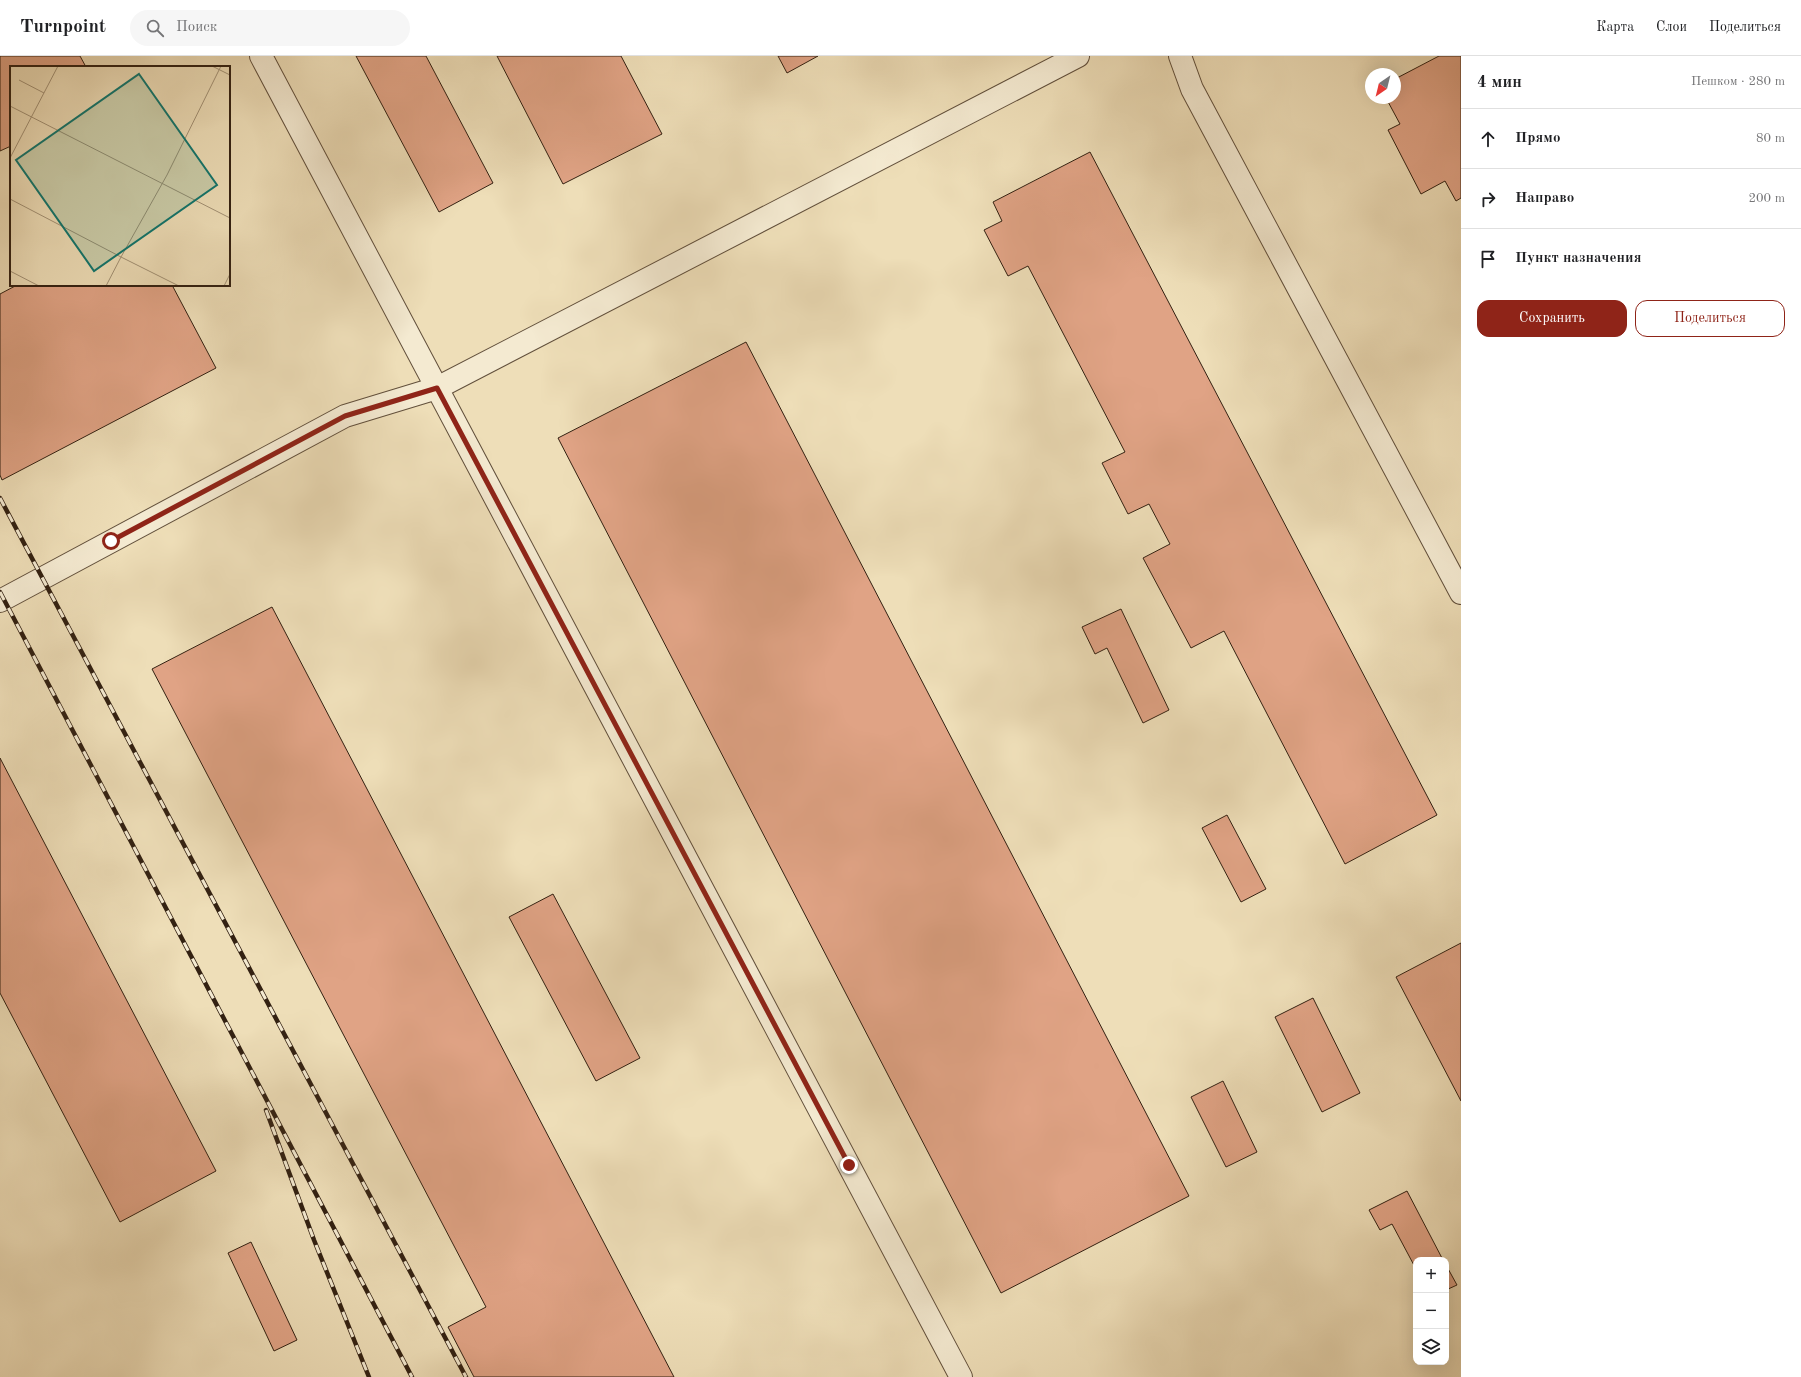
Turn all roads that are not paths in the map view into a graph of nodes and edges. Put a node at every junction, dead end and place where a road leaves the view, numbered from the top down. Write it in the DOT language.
graph roads {
  1 [pos="261,56"];
  2 [pos="1078,56"];
  3 [pos="1180,56"];
  4 [pos="437,388"];
  5 [pos="1461,593"];
  6 [pos="0,601"];
  7 [pos="961,1377"];
  1 -- 4 [label="lane"];
  2 -- 4 [label="lane"];
  3 -- 5 [label="lane"];
  4 -- 6 [label="lane"];
  4 -- 7 [label="lane"];
}
